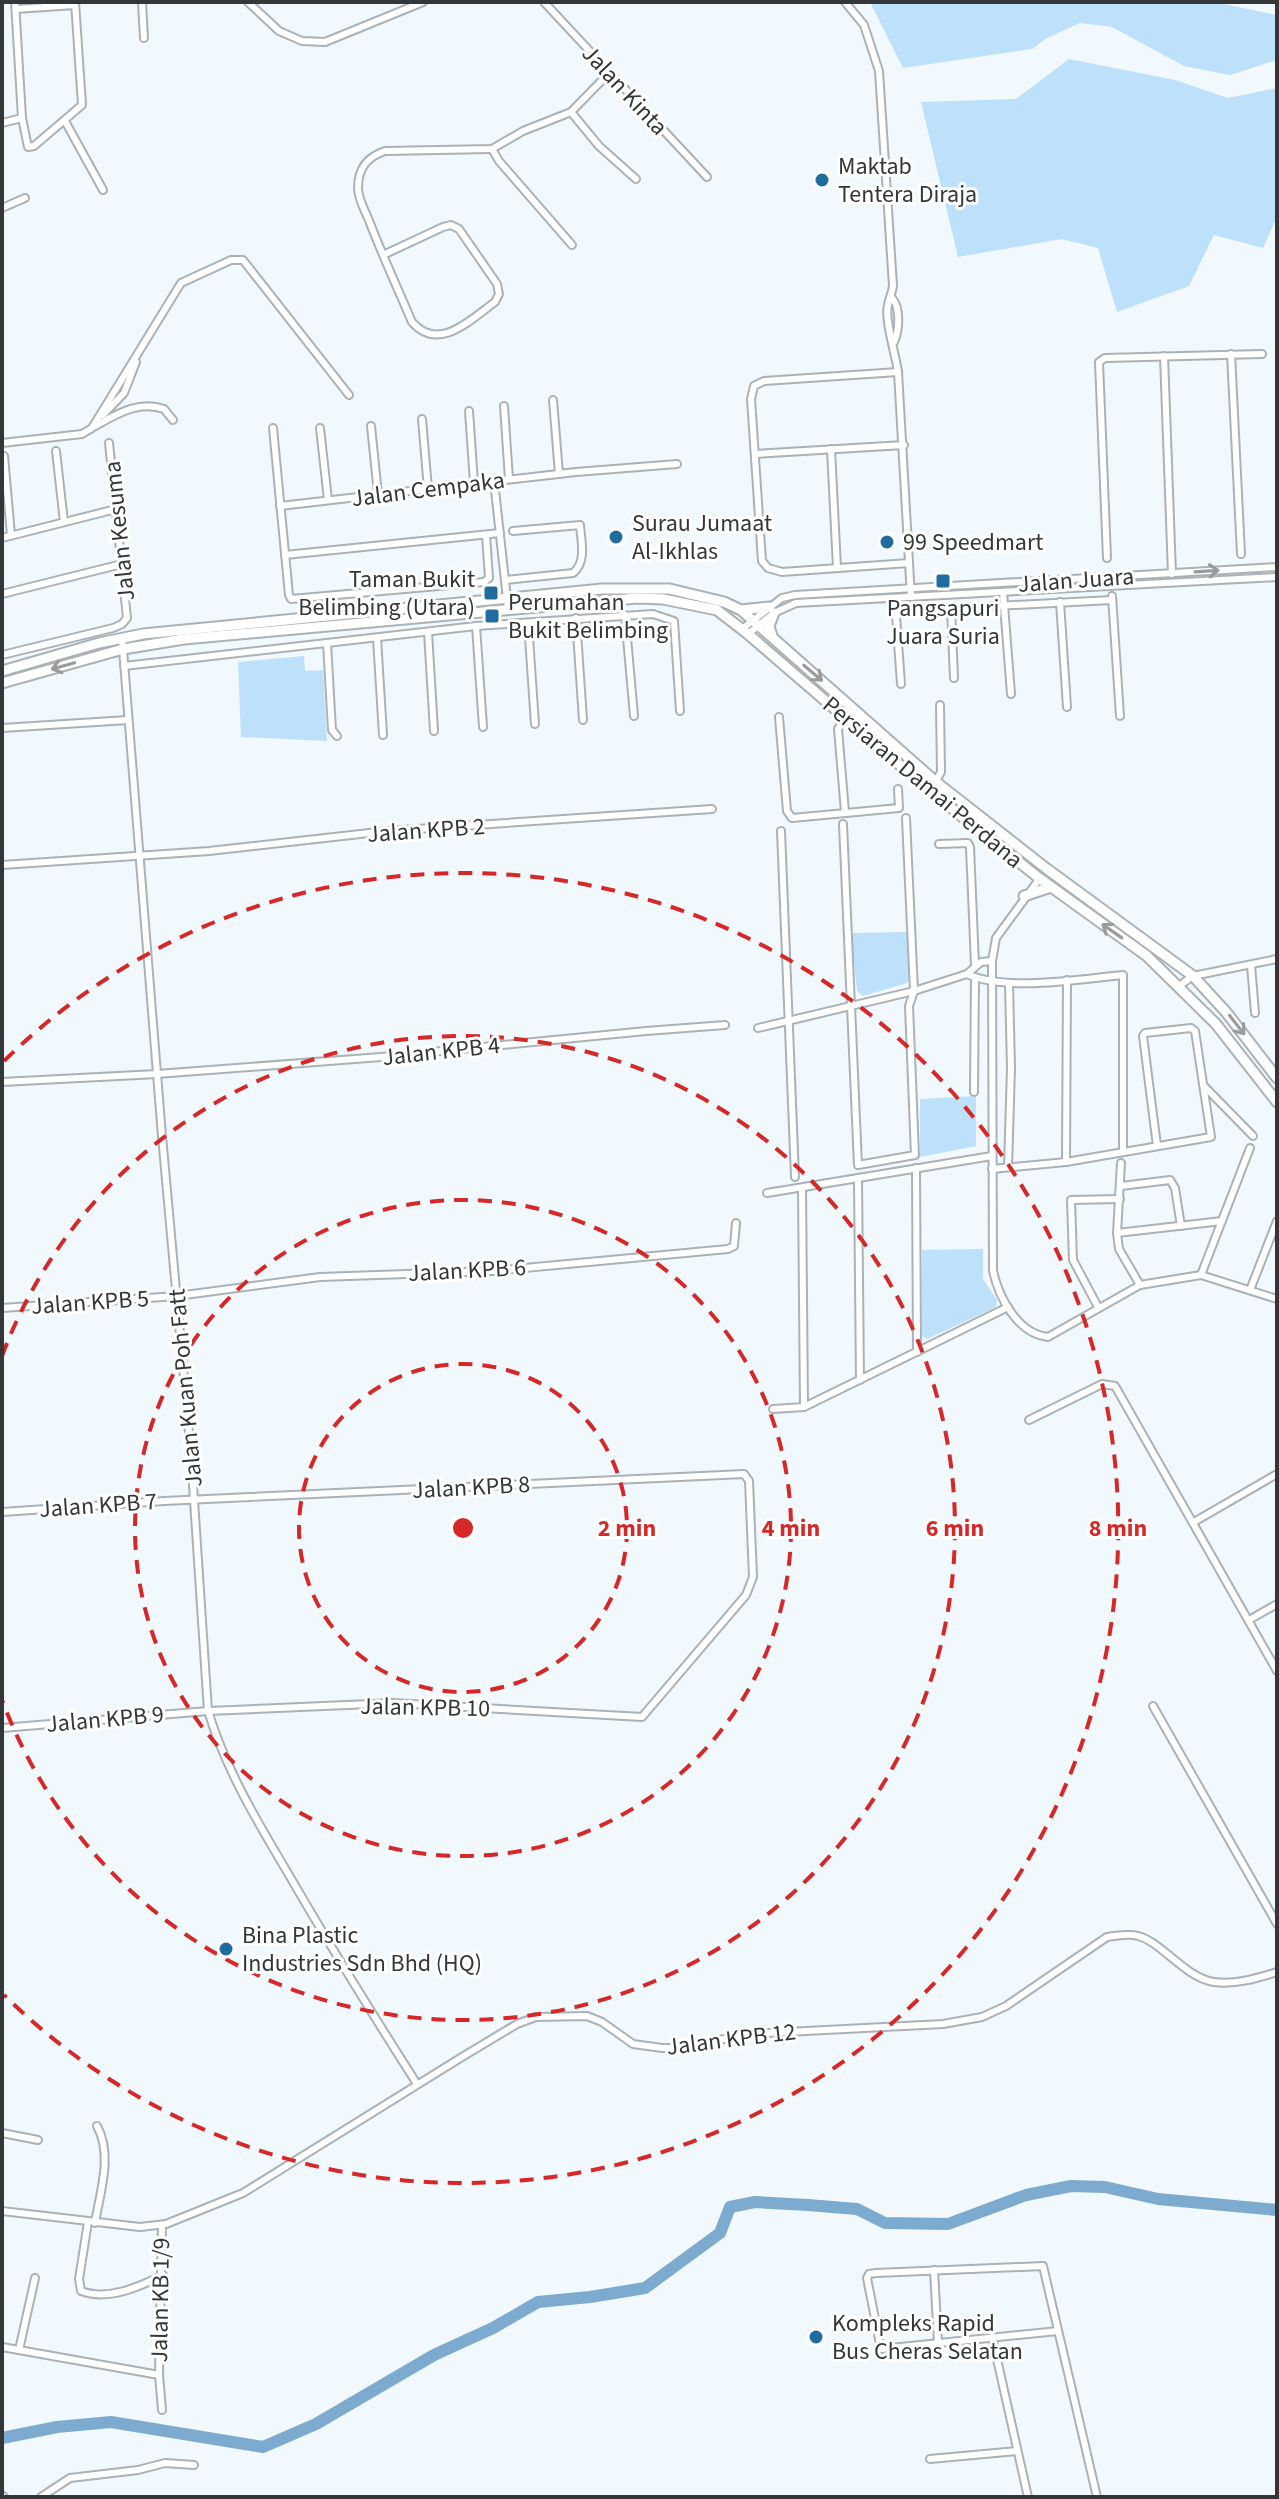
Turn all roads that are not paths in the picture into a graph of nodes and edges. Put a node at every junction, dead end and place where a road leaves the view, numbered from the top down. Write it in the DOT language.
graph roads {
  1 [pos="142,2"];
  2 [pos="248,2"];
  3 [pos="423,2"];
  4 [pos="544,2"];
  5 [pos="845,2"];
  6 [pos="75,4"];
  7 [pos="16,6"];
  8 [pos="144,38"];
  9 [pos="609,73"];
  10 [pos="571,112"];
  11 [pos="22,118"];
  12 [pos="65,121"];
  13 [pos="2,123"];
  14 [pos="492,149"];
  15 [pos="707,177"];
  16 [pos="636,179"];
  17 [pos="103,190"];
  18 [pos="25,198"];
  19 [pos="2,208"];
  20 [pos="572,245"];
  21 [pos="383,255"];
  22 [pos="1231,354"];
  23 [pos="1262,354"];
  24 [pos="1164,356"];
  25 [pos="898,372"];
  26 [pos="349,395"];
  27 [pos="553,400"];
  28 [pos="504,406"];
  29 [pos="469,411"];
  30 [pos="422,419"];
  31 [pos="173,420"];
  32 [pos="371,426"];
  33 [pos="92,428"];
  34 [pos="273,428"];
  35 [pos="320,428"];
  36 [pos="2,443"];
  37 [pos="109,443"];
  38 [pos="904,445"];
  39 [pos="831,449"];
  40 [pos="56,451"];
  41 [pos="755,454"];
  42 [pos="4,456"];
  43 [pos="677,464"];
  44 [pos="559,474"];
  45 [pos="509,479"];
  46 [pos="494,481"];
  47 [pos="474,483"];
  48 [pos="428,489"];
  49 [pos="378,494"];
  50 [pos="328,500"];
  51 [pos="280,506"];
  52 [pos="116,509"];
  53 [pos="64,522"];
  54 [pos="513,531"];
  55 [pos="500,533"];
  56 [pos="11,535"];
  57 [pos="486,535"];
  58 [pos="2,538"];
  59 [pos="1241,554"];
  60 [pos="285,555"];
  61 [pos="1107,558"];
  62 [pos="909,563"];
  63 [pos="122,564"];
  64 [pos="1277,567"];
  65 [pos="837,568"];
  66 [pos="1172,574"];
  67 [pos="1277,577"];
  68 [pos="505,580"];
  69 [pos="1003,585"];
  70 [pos="1112,588"];
  71 [pos="2,591"];
  72 [pos="911,593"];
  73 [pos="1003,593"];
  74 [pos="1112,600"];
  75 [pos="1060,602"];
  76 [pos="508,604"];
  77 [pos="1004,606"];
  78 [pos="951,608"];
  79 [pos="741,610"];
  80 [pos="772,610"];
  81 [pos="625,615"];
  82 [pos="576,618"];
  83 [pos="528,623"];
  84 [pos="755,623"];
  85 [pos="476,626"];
  86 [pos="745,631"];
  87 [pos="428,632"];
  88 [pos="122,637"];
  89 [pos="377,638"];
  90 [pos="774,640"];
  91 [pos="327,643"];
  92 [pos="123,649"];
  93 [pos="2,655"];
  94 [pos="124,666"];
  95 [pos="2,671"];
  96 [pos="954,678"];
  97 [pos="2,683"];
  98 [pos="901,684"];
  99 [pos="1011,694"];
  100 [pos="940,705"];
  101 [pos="852,707"];
  102 [pos="1067,707"];
  103 [pos="680,711"];
  104 [pos="634,716"];
  105 [pos="1120,716"];
  106 [pos="779,717"];
  107 [pos="844,717"];
  108 [pos="128,720"];
  109 [pos="583,720"];
  110 [pos="535,724"];
  111 [pos="483,727"];
  112 [pos="2,728"];
  113 [pos="434,731"];
  114 [pos="383,735"];
  115 [pos="337,736"];
  116 [pos="933,786"];
  117 [pos="898,789"];
  118 [pos="712,809"];
  119 [pos="845,812"];
  120 [pos="906,818"];
  121 [pos="843,824"];
  122 [pos="781,831"];
  123 [pos="939,844"];
  124 [pos="141,855"];
  125 [pos="2,865"];
  126 [pos="1028,869"];
  127 [pos="1047,869"];
  128 [pos="1039,878"];
  129 [pos="1051,887"];
  130 [pos="1024,896"];
  131 [pos="1277,959"];
  132 [pos="992,961"];
  133 [pos="975,965"];
  134 [pos="1251,965"];
  135 [pos="967,974"];
  136 [pos="1193,976"];
  137 [pos="975,977"];
  138 [pos="993,980"];
  139 [pos="1067,980"];
  140 [pos="1009,984"];
  141 [pos="1179,986"];
  142 [pos="914,991"];
  143 [pos="850,1006"];
  144 [pos="1255,1013"];
  145 [pos="787,1022"];
  146 [pos="725,1025"];
  147 [pos="758,1028"];
  148 [pos="157,1074"];
  149 [pos="1277,1078"];
  150 [pos="2,1082"];
  151 [pos="1204,1086"];
  152 [pos="974,1092"];
  153 [pos="1277,1102"];
  154 [pos="1253,1136"];
  155 [pos="1157,1146"];
  156 [pos="1250,1148"];
  157 [pos="1123,1152"];
  158 [pos="992,1156"];
  159 [pos="1066,1162"];
  160 [pos="1121,1163"];
  161 [pos="1008,1167"];
  162 [pos="916,1168"];
  163 [pos="992,1169"];
  164 [pos="795,1177"];
  165 [pos="858,1178"];
  166 [pos="1121,1186"];
  167 [pos="802,1188"];
  168 [pos="767,1193"];
  169 [pos="1120,1199"];
  170 [pos="1222,1221"];
  171 [pos="1277,1221"];
  172 [pos="736,1223"];
  173 [pos="1181,1226"];
  174 [pos="1117,1233"];
  175 [pos="1201,1275"];
  176 [pos="1140,1285"];
  177 [pos="1250,1290"];
  178 [pos="177,1296"];
  179 [pos="1277,1299"];
  180 [pos="1008,1307"];
  181 [pos="1098,1307"];
  182 [pos="2,1308"];
  183 [pos="917,1352"];
  184 [pos="860,1380"];
  185 [pos="804,1407"];
  186 [pos="773,1409"];
  187 [pos="1029,1420"];
  188 [pos="1277,1474"];
  189 [pos="194,1500"];
  190 [pos="2,1512"];
  191 [pos="1194,1522"];
  192 [pos="1277,1604"];
  193 [pos="1249,1620"];
  194 [pos="1277,1671"];
  195 [pos="1153,1706"];
  196 [pos="208,1711"];
  197 [pos="642,1717"];
  198 [pos="2,1728"];
  199 [pos="1277,1924"];
  200 [pos="1277,1972"];
  201 [pos="417,2084"];
  202 [pos="97,2126"];
  203 [pos="2,2133"];
  204 [pos="38,2140"];
  205 [pos="2,2211"];
  206 [pos="91,2222"];
  207 [pos="162,2225"];
  208 [pos="934,2270"];
  209 [pos="163,2275"];
  210 [pos="35,2278"];
  211 [pos="1058,2331"];
  212 [pos="992,2337"];
  213 [pos="938,2343"];
  214 [pos="2,2347"];
  215 [pos="19,2350"];
  216 [pos="159,2375"];
  217 [pos="162,2410"];
  218 [pos="1017,2451"];
  219 [pos="930,2459"];
  220 [pos="194,2465"];
  221 [pos="41,2497"];
  222 [pos="1028,2497"];
  223 [pos="1097,2497"];
  1 -- 8 [label="street"];
  2 -- 3 [label="street"];
  4 -- 9 [label="street, Jalan Kinta"];
  5 -- 25 [label="street"];
  6 -- 7 [label="street"];
  6 -- 12 [label="street"];
  7 -- 11 [label="street"];
  9 -- 10 [label="street"];
  9 -- 15 [label="street, Jalan Kinta"];
  10 -- 14 [label="street"];
  10 -- 16 [label="street"];
  11 -- 12 [label="street"];
  11 -- 13 [label="street"];
  12 -- 17 [label="street"];
  14 -- 20 [label="street"];
  14 -- 21 [label="street"];
  18 -- 19 [label="street"];
  21 -- 21 [label="street"];
  22 -- 23 [label="street"];
  22 -- 24 [label="street"];
  22 -- 59 [label="street"];
  24 -- 61 [label="street"];
  24 -- 66 [label="street"];
  25 -- 38 [label="street"];
  25 -- 41 [label="street"];
  26 -- 33 [label="street"];
  27 -- 44 [label="street"];
  28 -- 45 [label="street"];
  29 -- 47 [label="street"];
  30 -- 48 [label="street"];
  31 -- 33 [label="street"];
  32 -- 49 [label="street"];
  33 -- 36 [label="street"];
  34 -- 51 [label="street"];
  35 -- 50 [label="street"];
  37 -- 52 [label="street, Jalan Kesuma"];
  38 -- 39 [label="street"];
  38 -- 62 [label="street"];
  39 -- 41 [label="street"];
  39 -- 65 [label="street"];
  40 -- 53 [label="street"];
  41 -- 65 [label="street"];
  42 -- 56 [label="street"];
  43 -- 44 [label="street, Jalan Cempaka"];
  44 -- 45 [label="street, Jalan Cempaka"];
  45 -- 46 [label="street, Jalan Cempaka"];
  46 -- 47 [label="street, Jalan Cempaka"];
  46 -- 55 [label="street"];
  47 -- 48 [label="street, Jalan Cempaka"];
  48 -- 49 [label="street, Jalan Cempaka"];
  49 -- 50 [label="street, Jalan Cempaka"];
  50 -- 51 [label="street, Jalan Cempaka"];
  51 -- 60 [label="street"];
  52 -- 53 [label="street"];
  52 -- 63 [label="street, Jalan Kesuma"];
  53 -- 56 [label="street"];
  54 -- 68 [label="street"];
  55 -- 57 [label="street"];
  55 -- 68 [label="street"];
  56 -- 58 [label="street"];
  57 -- 60 [label="street"];
  57 -- 60 [label="street"];
  62 -- 65 [label="street"];
  62 -- 72 [label="street"];
  63 -- 71 [label="street"];
  63 -- 93 [label="street, Jalan Kesuma"];
  66 -- 64 [label="street, Jalan Juara, one-way"];
  66 -- 69 [label="street, Jalan Juara"];
  67 -- 70 [label="street, Jalan Juara"];
  68 -- 76 [label="street"];
  69 -- 72 [label="street, Jalan Juara"];
  69 -- 73 [label="street"];
  70 -- 73 [label="street, Jalan Juara"];
  70 -- 74 [label="street"];
  72 -- 73 [label="street, Jalan Juara"];
  72 -- 80 [label="street, Jalan Juara"];
  73 -- 77 [label="street"];
  74 -- 75 [label="street"];
  74 -- 105 [label="street"];
  75 -- 77 [label="street"];
  75 -- 102 [label="street"];
  76 -- 79 [label="main road, Persiaran Damai Perdana"];
  76 -- 86 [label="main road, Persiaran Damai Perdana"];
  76 -- 88 [label="main road"];
  76 -- 92 [label="main road"];
  77 -- 78 [label="street"];
  77 -- 99 [label="street"];
  78 -- 96 [label="street"];
  78 -- 98 [label="street"];
  79 -- 80 [label="main road"];
  79 -- 84 [label="main road, Persiaran Damai Perdana"];
  80 -- 84 [label="street, Jalan Juara"];
  80 -- 90 [label="main road"];
  81 -- 82 [label="street"];
  81 -- 103 [label="street"];
  81 -- 104 [label="street"];
  82 -- 83 [label="street"];
  82 -- 109 [label="street"];
  83 -- 85 [label="street"];
  83 -- 110 [label="street"];
  84 -- 86 [label="street, Jalan Juara"];
  84 -- 90 [label="main road, Persiaran Damai Perdana"];
  85 -- 87 [label="street"];
  85 -- 111 [label="street"];
  86 -- 107 [label="main road, Persiaran Damai Perdana"];
  87 -- 89 [label="street"];
  87 -- 113 [label="street"];
  88 -- 92 [label="street, Jalan Kuan Poh Fatt"];
  88 -- 95 [label="main road"];
  89 -- 91 [label="street"];
  89 -- 114 [label="street"];
  90 -- 101 [label="main road, Persiaran Damai Perdana, one-way"];
  91 -- 94 [label="street"];
  91 -- 115 [label="street"];
  92 -- 94 [label="street, Jalan Kuan Poh Fatt"];
  92 -- 97 [label="main road, one-way"];
  94 -- 108 [label="street, Jalan Kuan Poh Fatt"];
  100 -- 116 [label="street"];
  101 -- 107 [label="street"];
  101 -- 116 [label="main road, Persiaran Damai Perdana"];
  106 -- 119 [label="street"];
  107 -- 116 [label="main road, Persiaran Damai Perdana"];
  107 -- 119 [label="street"];
  108 -- 112 [label="street"];
  108 -- 124 [label="street, Jalan Kuan Poh Fatt"];
  116 -- 126 [label="main road, Persiaran Damai Perdana"];
  116 -- 127 [label="main road, Persiaran Damai Perdana"];
  117 -- 119 [label="street"];
  118 -- 124 [label="street, Jalan KPB 2"];
  120 -- 142 [label="street"];
  121 -- 143 [label="street"];
  122 -- 145 [label="street"];
  123 -- 133 [label="street"];
  124 -- 125 [label="street, Jalan KPB 2"];
  124 -- 148 [label="street, Jalan Kuan Poh Fatt"];
  126 -- 128 [label="main road, Persiaran Damai Perdana"];
  126 -- 130 [label="main road"];
  127 -- 128 [label="street"];
  127 -- 136 [label="main road, Persiaran Damai Perdana"];
  128 -- 129 [label="main road, Persiaran Damai Perdana"];
  128 -- 130 [label="street"];
  129 -- 130 [label="main road"];
  141 -- 129 [label="main road, Persiaran Damai Perdana, one-way"];
  130 -- 132 [label="street"];
  131 -- 134 [label="street"];
  132 -- 133 [label="street"];
  132 -- 138 [label="street"];
  133 -- 135 [label="street"];
  134 -- 136 [label="street"];
  134 -- 144 [label="street"];
  135 -- 137 [label="street"];
  135 -- 142 [label="street"];
  136 -- 141 [label="street"];
  136 -- 149 [label="main road, Persiaran Damai Perdana, one-way"];
  137 -- 138 [label="street"];
  137 -- 152 [label="street"];
  138 -- 140 [label="street"];
  138 -- 158 [label="street"];
  139 -- 140 [label="street"];
  139 -- 157 [label="street"];
  139 -- 159 [label="street"];
  140 -- 161 [label="street"];
  141 -- 153 [label="main road, Persiaran Damai Perdana"];
  142 -- 143 [label="street"];
  142 -- 143 [label="street"];
  143 -- 145 [label="street"];
  145 -- 147 [label="street"];
  145 -- 164 [label="street"];
  146 -- 148 [label="street, Jalan KPB 4"];
  148 -- 150 [label="street, Jalan KPB 4"];
  148 -- 178 [label="street, Jalan Kuan Poh Fatt"];
  151 -- 154 [label="street"];
  151 -- 155 [label="street"];
  151 -- 155 [label="street"];
  155 -- 157 [label="street"];
  156 -- 170 [label="street"];
  157 -- 159 [label="street"];
  158 -- 162 [label="street"];
  158 -- 163 [label="street"];
  159 -- 161 [label="street"];
  160 -- 166 [label="street"];
  161 -- 163 [label="street"];
  162 -- 165 [label="street"];
  162 -- 183 [label="street"];
  163 -- 180 [label="street"];
  165 -- 167 [label="street"];
  165 -- 184 [label="street"];
  166 -- 169 [label="street"];
  166 -- 173 [label="street"];
  167 -- 168 [label="street"];
  167 -- 185 [label="street"];
  169 -- 174 [label="street"];
  169 -- 181 [label="street"];
  170 -- 173 [label="street"];
  170 -- 175 [label="street"];
  171 -- 177 [label="street"];
  172 -- 178 [label="street, Jalan KPB 6"];
  173 -- 174 [label="street"];
  174 -- 176 [label="street"];
  175 -- 176 [label="street"];
  175 -- 177 [label="street"];
  176 -- 181 [label="street"];
  177 -- 179 [label="street"];
  178 -- 182 [label="street, Jalan KPB 5"];
  178 -- 189 [label="street, Jalan Kuan Poh Fatt"];
  180 -- 181 [label="street"];
  180 -- 183 [label="street"];
  183 -- 184 [label="street"];
  184 -- 185 [label="street"];
  185 -- 186 [label="street"];
  187 -- 191 [label="street"];
  188 -- 191 [label="street"];
  189 -- 190 [label="street, Jalan KPB 7"];
  189 -- 196 [label="street, Jalan Kuan Poh Fatt"];
  189 -- 197 [label="street, Jalan KPB 8"];
  191 -- 193 [label="street"];
  192 -- 193 [label="street"];
  193 -- 194 [label="street"];
  195 -- 199 [label="street"];
  196 -- 197 [label="street, Jalan KPB 10"];
  196 -- 198 [label="street, Jalan KPB 9"];
  196 -- 201 [label="street, Jalan Kuan Poh Fatt"];
  200 -- 201 [label="street, Jalan KPB 12"];
  201 -- 207 [label="street, Jalan KPB 12"];
  202 -- 206 [label="street"];
  203 -- 204 [label="street"];
  205 -- 206 [label="street"];
  206 -- 207 [label="street"];
  206 -- 209 [label="street"];
  207 -- 209 [label="street, Jalan KB 1/9"];
  208 -- 211 [label="street"];
  208 -- 213 [label="street"];
  208 -- 213 [label="street"];
  209 -- 216 [label="street, Jalan KB 1/9"];
  210 -- 215 [label="street"];
  211 -- 212 [label="street"];
  211 -- 223 [label="street"];
  212 -- 213 [label="street"];
  212 -- 218 [label="street"];
  214 -- 215 [label="street"];
  215 -- 216 [label="street"];
  216 -- 217 [label="street, Jalan KB 1/9"];
  218 -- 219 [label="street"];
  218 -- 222 [label="street"];
  220 -- 221 [label="street"];
}
